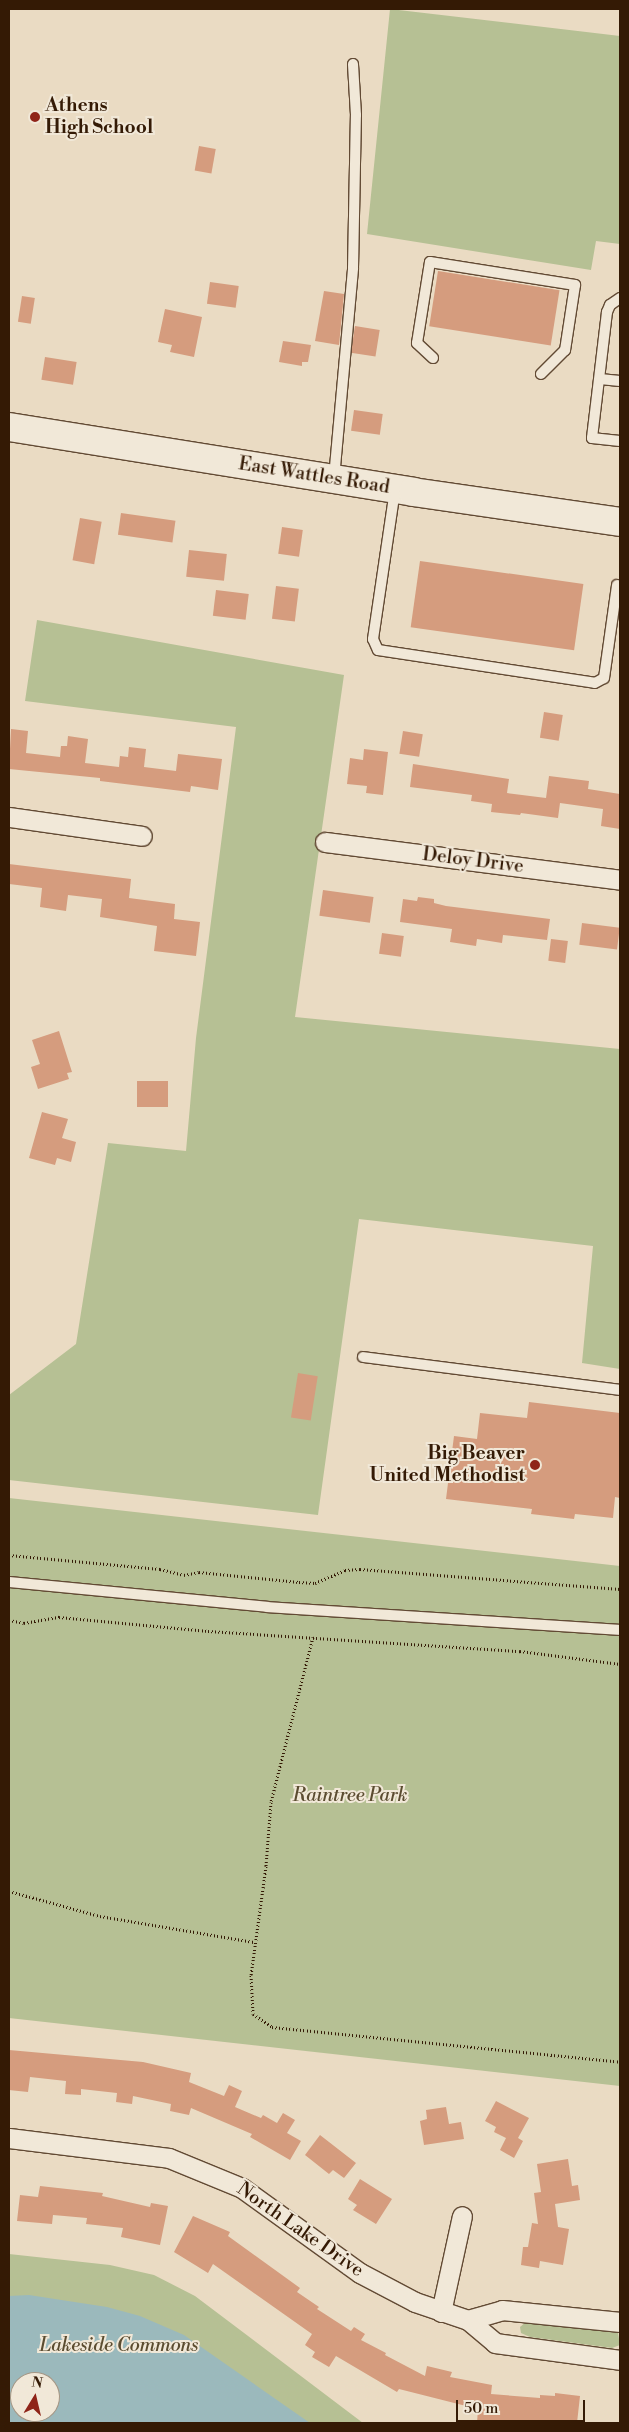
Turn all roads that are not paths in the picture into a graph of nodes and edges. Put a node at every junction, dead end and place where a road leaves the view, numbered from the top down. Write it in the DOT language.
graph roads {
  1 [pos="353,64"];
  2 [pos="620,298"];
  3 [pos="433,358"];
  4 [pos="541,374"];
  5 [pos="600,379"];
  6 [pos="620,381"];
  7 [pos="9,427"];
  8 [pos="620,442"];
  9 [pos="334,479"];
  10 [pos="395,489"];
  11 [pos="620,522"];
  12 [pos="616,585"];
  13 [pos="9,817"];
  14 [pos="142,836"];
  15 [pos="325,842"];
  16 [pos="620,880"];
  17 [pos="363,1357"];
  18 [pos="620,1390"];
  19 [pos="9,1582"];
  20 [pos="620,1630"];
  21 [pos="9,2138"];
  22 [pos="462,2216"];
  23 [pos="441,2312"];
  24 [pos="468,2320"];
  25 [pos="620,2322"];
  26 [pos="620,2360"];
  1 -- 9 [label="lane"];
  2 -- 5 [label="lane"];
  3 -- 4 [label="lane"];
  5 -- 6 [label="lane"];
  5 -- 8 [label="lane"];
  7 -- 9 [label="main road, East Wattles Road"];
  9 -- 10 [label="main road, East Wattles Road"];
  10 -- 11 [label="main road, East Wattles Road"];
  10 -- 12 [label="lane"];
  13 -- 14 [label="street"];
  15 -- 16 [label="street, Deloy Drive"];
  17 -- 18 [label="lane"];
  19 -- 20 [label="lane"];
  21 -- 23 [label="street, North Lake Drive"];
  22 -- 23 [label="street"];
  23 -- 24 [label="street, North Lake Drive"];
  24 -- 25 [label="street"];
  24 -- 26 [label="street, North Lake Drive"];
}
